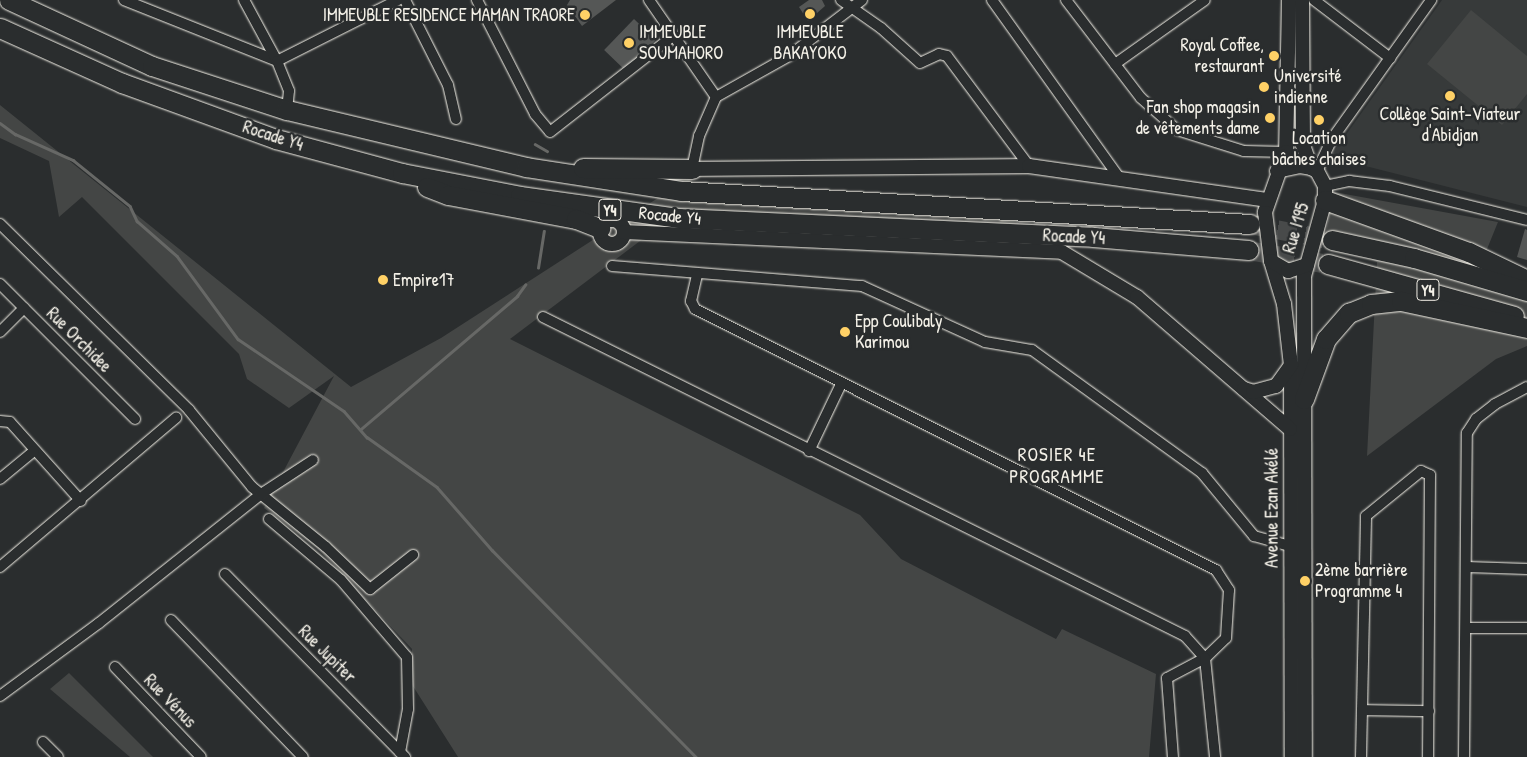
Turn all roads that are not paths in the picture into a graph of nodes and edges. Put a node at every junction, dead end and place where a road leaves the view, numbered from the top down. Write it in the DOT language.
graph roads {
  1 [pos="10,0"];
  2 [pos="124,0"];
  3 [pos="244,0"];
  4 [pos="398,0"];
  5 [pos="405,0"];
  6 [pos="476,0"];
  7 [pos="649,0"];
  8 [pos="841,0"];
  9 [pos="862,0"];
  10 [pos="992,0"];
  11 [pos="1066,0"];
  12 [pos="1205,0"];
  13 [pos="1289,0"];
  14 [pos="1302,0"];
  15 [pos="1314,0"];
  16 [pos="1429,1"];
  17 [pos="136,3"];
  18 [pos="853,7"];
  19 [pos="0,28"];
  20 [pos="674,35"];
  21 [pos="1390,58"];
  22 [pos="277,61"];
  23 [pos="1115,64"];
  24 [pos="716,97"];
  25 [pos="287,110"];
  26 [pos="456,119"];
  27 [pos="1286,152"];
  28 [pos="1029,166"];
  29 [pos="526,167"];
  30 [pos="692,169"];
  31 [pos="1314,169"];
  32 [pos="1277,171"];
  33 [pos="402,173"];
  34 [pos="1120,179"];
  35 [pos="1325,193"];
  36 [pos="1267,200"];
  37 [pos="1527,220"];
  38 [pos="0,224"];
  39 [pos="1250,224"];
  40 [pos="600,228"];
  41 [pos="1332,240"];
  42 [pos="1248,250"];
  43 [pos="1271,261"];
  44 [pos="1328,264"];
  45 [pos="1307,265"];
  46 [pos="612,266"];
  47 [pos="696,275"];
  48 [pos="1527,280"];
  49 [pos="0,284"];
  50 [pos="1527,291"];
  51 [pos="24,308"];
  52 [pos="543,317"];
  53 [pos="1527,321"];
  54 [pos="1527,328"];
  55 [pos="0,332"];
  56 [pos="1291,365"];
  57 [pos="842,382"];
  58 [pos="1527,387"];
  59 [pos="1244,389"];
  60 [pos="1304,399"];
  61 [pos="176,418"];
  62 [pos="135,419"];
  63 [pos="0,422"];
  64 [pos="1290,429"];
  65 [pos="34,451"];
  66 [pos="809,451"];
  67 [pos="313,460"];
  68 [pos="0,479"];
  69 [pos="260,494"];
  70 [pos="81,502"];
  71 [pos="269,519"];
  72 [pos="1291,547"];
  73 [pos="1306,548"];
  74 [pos="413,555"];
  75 [pos="0,567"];
  76 [pos="1466,567"];
  77 [pos="1527,569"];
  78 [pos="225,574"];
  79 [pos="170,620"];
  80 [pos="1466,628"];
  81 [pos="1527,628"];
  82 [pos="1205,658"];
  83 [pos="115,667"];
  84 [pos="0,696"];
  85 [pos="1362,710"];
  86 [pos="1429,711"];
  87 [pos="43,742"];
  88 [pos="403,755"];
  89 [pos="58,757"];
  90 [pos="201,757"];
  91 [pos="304,757"];
  92 [pos="1173,757"];
  93 [pos="1214,757"];
  94 [pos="1292,757"];
  95 [pos="1306,757"];
  96 [pos="1361,757"];
  97 [pos="1428,757"];
  98 [pos="1464,757"];
  1 -- 25 [label="highway, Rocade Y4 / Y4"];
  2 -- 17 [label="street"];
  3 -- 22 [label="street"];
  4 -- 22 [label="street"];
  5 -- 26 [label="street"];
  6 -- 20 [label="street"];
  7 -- 20 [label="street"];
  8 -- 18 [label="street"];
  9 -- 18 [label="street"];
  10 -- 34 [label="street"];
  11 -- 23 [label="street"];
  12 -- 23 [label="street"];
  13 -- 27 [label="main road, Rue I195"];
  14 -- 31 [label="main road, Rue I195"];
  15 -- 21 [label="street"];
  16 -- 21 [label="street"];
  17 -- 22 [label="street"];
  18 -- 24 [label="street"];
  18 -- 28 [label="street"];
  19 -- 33 [label="highway, Rocade Y4 / Y4"];
  20 -- 24 [label="street"];
  21 -- 31 [label="street"];
  22 -- 25 [label="street"];
  23 -- 27 [label="street"];
  24 -- 30 [label="street"];
  25 -- 29 [label="highway, Rocade Y4 / Y4"];
  27 -- 32 [label="main road, Rue I195"];
  28 -- 30 [label="main road"];
  28 -- 34 [label="main road"];
  29 -- 30 [label="highway"];
  29 -- 39 [label="highway, Rocade Y4 / Y4"];
  31 -- 32 [label="main road"];
  31 -- 35 [label="main road, Rue I195"];
  32 -- 36 [label="main road, Rue I195"];
  33 -- 40 [label="highway"];
  33 -- 42 [label="highway, Rocade Y4 / Y4"];
  34 -- 36 [label="main road"];
  35 -- 37 [label="street"];
  35 -- 45 [label="main road, Rue I195"];
  35 -- 48 [label="highway"];
  36 -- 43 [label="main road, Rue I195"];
  38 -- 69 [label="street"];
  40 -- 59 [label="main road"];
  41 -- 50 [label="highway, Y4"];
  43 -- 45 [label="main road, Rue I195"];
  43 -- 56 [label="main road, Avenue Ezan Akélé"];
  44 -- 53 [label="highway, Y4"];
  45 -- 60 [label="main road, Avenue Ezan Akélé"];
  46 -- 47 [label="street"];
  47 -- 57 [label="street"];
  47 -- 72 [label="street"];
  49 -- 51 [label="street, Rue Orchidee"];
  51 -- 55 [label="street"];
  51 -- 62 [label="street, Rue Orchidee"];
  52 -- 66 [label="street"];
  54 -- 60 [label="highway"];
  56 -- 59 [label="main road"];
  56 -- 64 [label="main road, Avenue Ezan Akélé"];
  57 -- 66 [label="street"];
  57 -- 82 [label="street"];
  58 -- 76 [label="street"];
  59 -- 64 [label="main road"];
  60 -- 73 [label="main road, Avenue Ezan Akélé"];
  61 -- 70 [label="street"];
  63 -- 65 [label="street"];
  64 -- 72 [label="main road, Avenue Ezan Akélé"];
  65 -- 68 [label="street"];
  65 -- 70 [label="street"];
  66 -- 82 [label="street"];
  67 -- 69 [label="street"];
  69 -- 74 [label="street"];
  69 -- 84 [label="street"];
  70 -- 75 [label="street"];
  71 -- 88 [label="street"];
  72 -- 73 [label="street"];
  72 -- 94 [label="main road, Avenue Ezan Akélé"];
  73 -- 95 [label="main road, Avenue Ezan Akélé"];
  76 -- 77 [label="street"];
  76 -- 80 [label="street"];
  78 -- 88 [label="street, Rue Jupiter"];
  79 -- 91 [label="street"];
  80 -- 81 [label="street"];
  80 -- 98 [label="street"];
  82 -- 92 [label="street"];
  82 -- 93 [label="street"];
  83 -- 90 [label="street, Rue Vénus"];
  85 -- 86 [label="street"];
  85 -- 86 [label="street"];
  85 -- 96 [label="street"];
  86 -- 97 [label="street"];
  87 -- 89 [label="street"];
}
